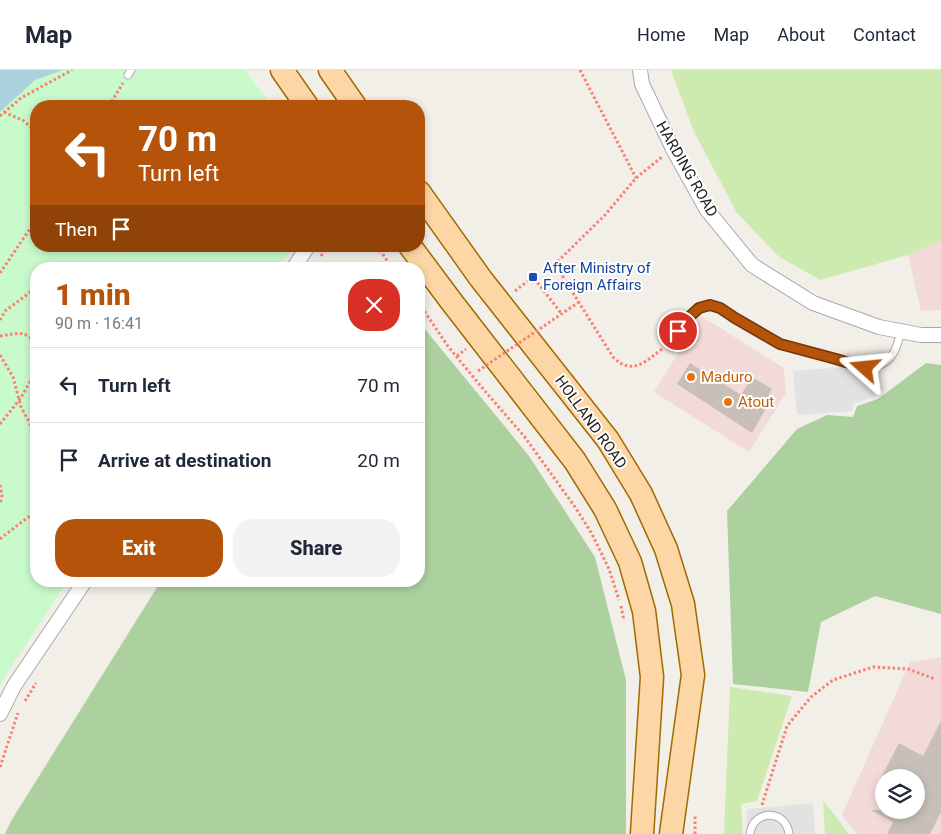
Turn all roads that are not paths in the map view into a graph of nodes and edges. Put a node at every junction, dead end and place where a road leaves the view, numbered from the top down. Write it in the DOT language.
graph roads {
  1 [pos="282,70"];
  2 [pos="330,70"];
  3 [pos="640,70"];
  4 [pos="303,100"];
  5 [pos="351,100"];
  6 [pos="425,200"];
  7 [pos="425,266"];
  8 [pos="901,331"];
  9 [pos="941,335"];
  10 [pos="670,344"];
  11 [pos="81,587"];
  12 [pos="0,714"];
  13 [pos="642,834"];
  14 [pos="671,834"];
  15 [pos="750,834"];
  16 [pos="789,834"];
  1 -- 4 [label="main road"];
  2 -- 5 [label="main road"];
  3 -- 8 [label="street, HARDING ROAD"];
  6 -- 14 [label="main road, HOLLAND ROAD"];
  7 -- 13 [label="main road"];
  8 -- 9 [label="street, HARDING ROAD"];
  8 -- 10 [label="lane"];
  11 -- 12 [label="street"];
  15 -- 16 [label="lane"];
}
